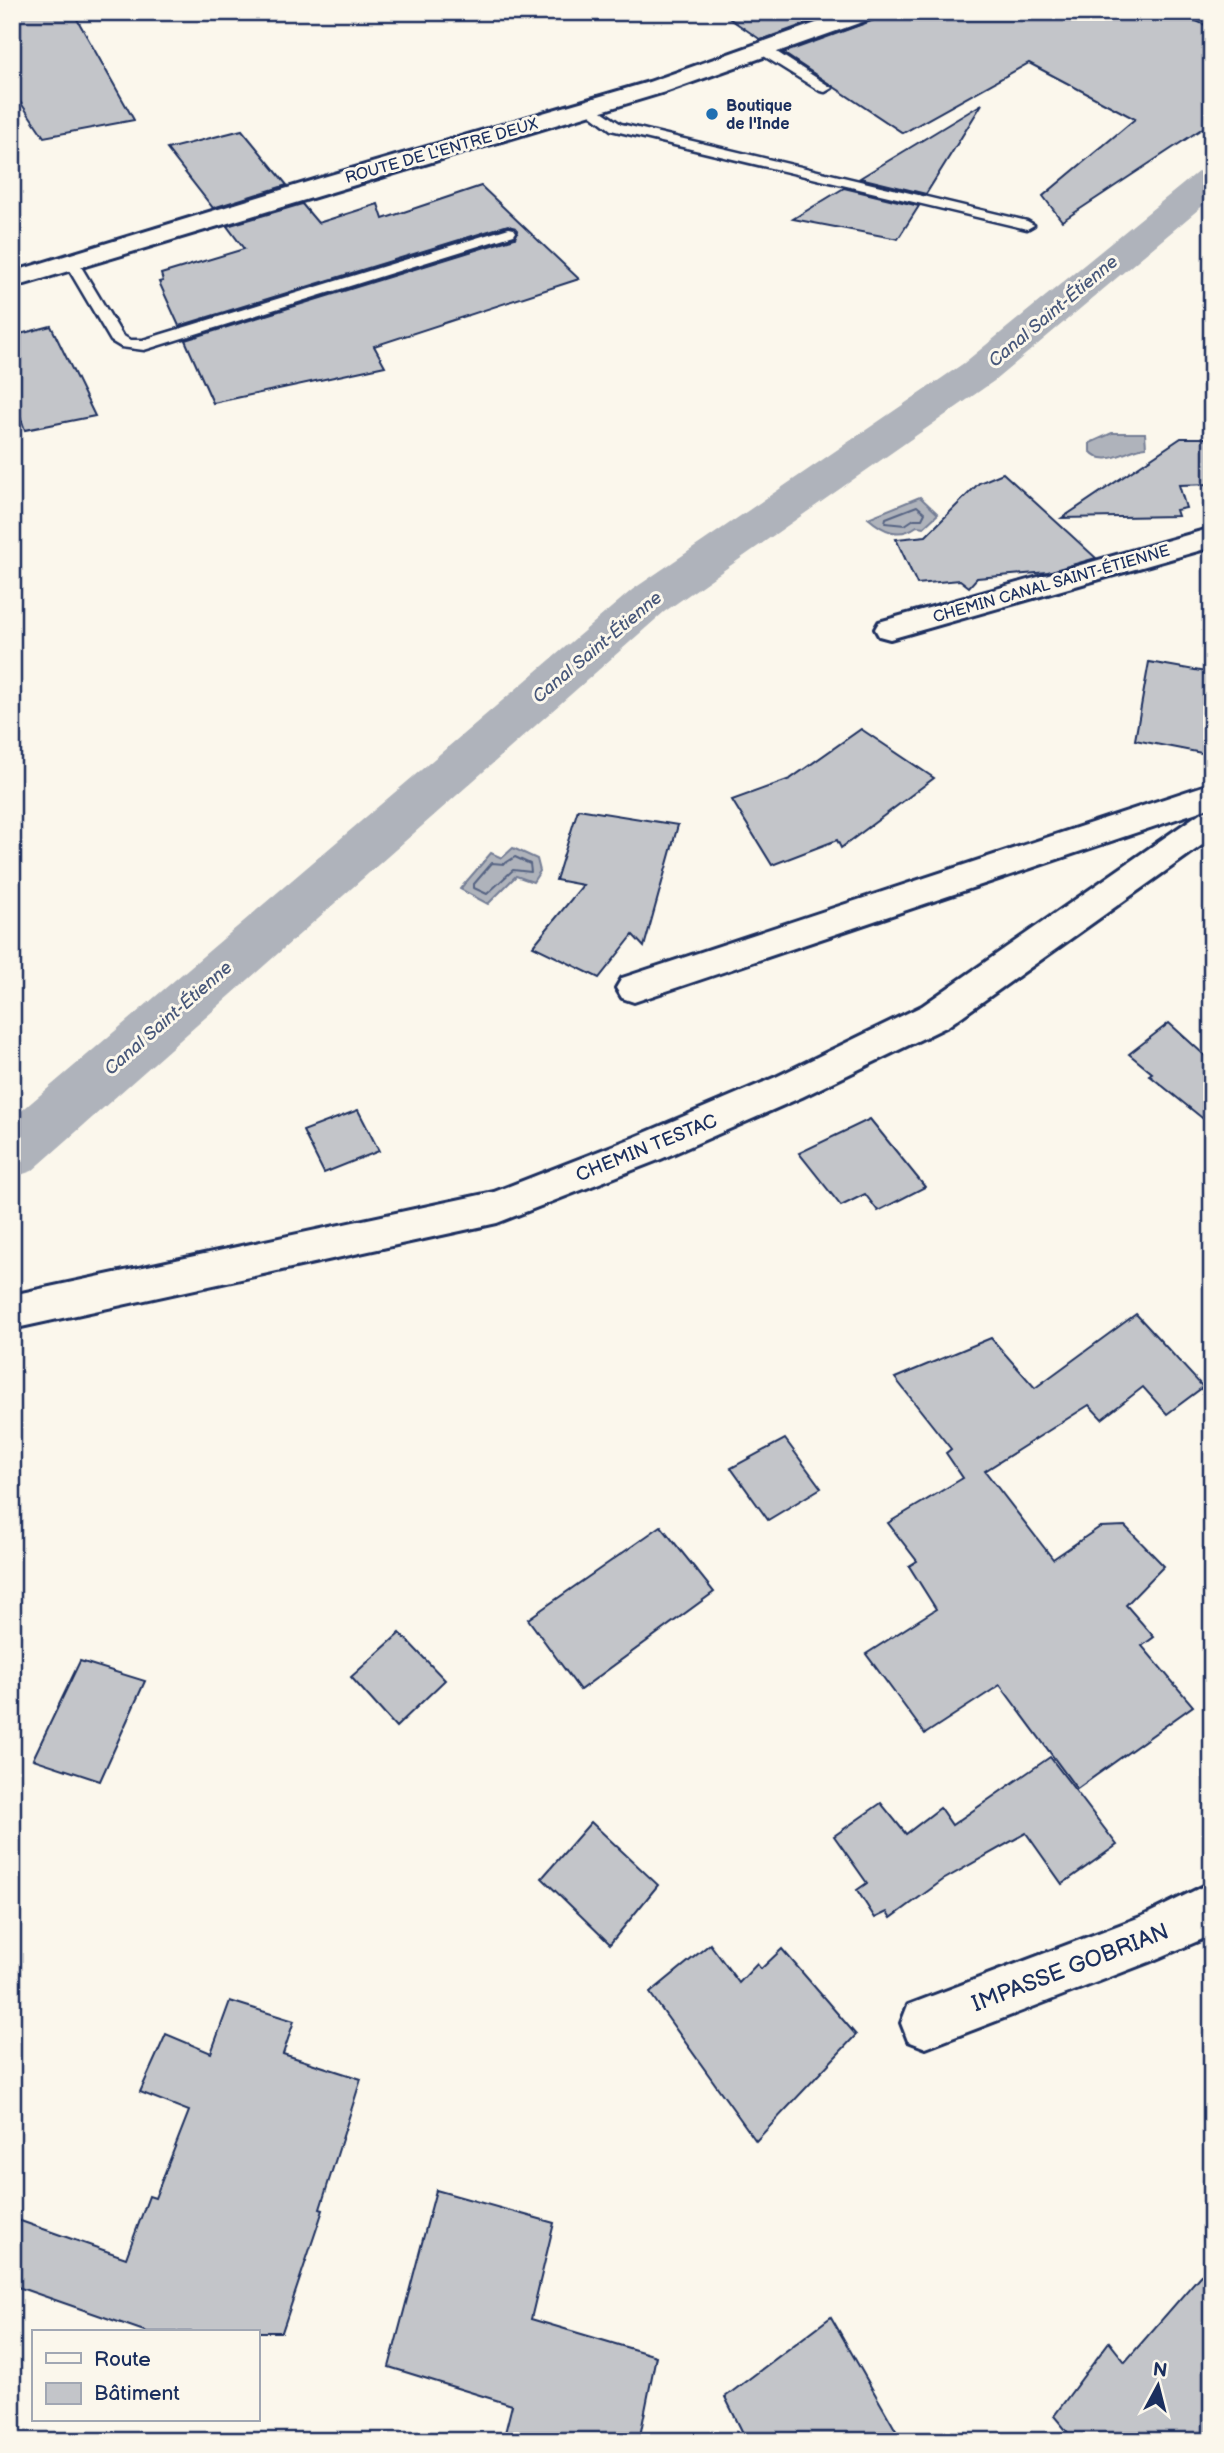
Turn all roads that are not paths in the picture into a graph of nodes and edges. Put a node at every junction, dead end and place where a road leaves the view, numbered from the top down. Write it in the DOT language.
graph roads {
  1 [pos="868,12"];
  2 [pos="765,50"];
  3 [pos="825,88"];
  4 [pos="590,107"];
  5 [pos="1027,225"];
  6 [pos="509,232"];
  7 [pos="72,263"];
  8 [pos="12,280"];
  9 [pos="1212,537"];
  10 [pos="890,629"];
  11 [pos="1212,794"];
  12 [pos="1212,821"];
  13 [pos="634,988"];
  14 [pos="12,1312"];
  15 [pos="1212,1906"];
  16 [pos="926,2023"];
  1 -- 2 [label="street, ROUTE DE L'ENTRE DEUX"];
  2 -- 3 [label="lane"];
  2 -- 4 [label="street, ROUTE DE L'ENTRE DEUX"];
  4 -- 5 [label="lane"];
  4 -- 7 [label="street, ROUTE DE L'ENTRE DEUX"];
  6 -- 7 [label="lane"];
  7 -- 8 [label="street, ROUTE DE L'ENTRE DEUX"];
  9 -- 10 [label="street, CHEMIN CANAL SAINT-ÉTIENNE"];
  11 -- 13 [label="street"];
  12 -- 14 [label="street, CHEMIN TESTAC"];
  15 -- 16 [label="street, IMPASSE GOBRIAN"];
}
